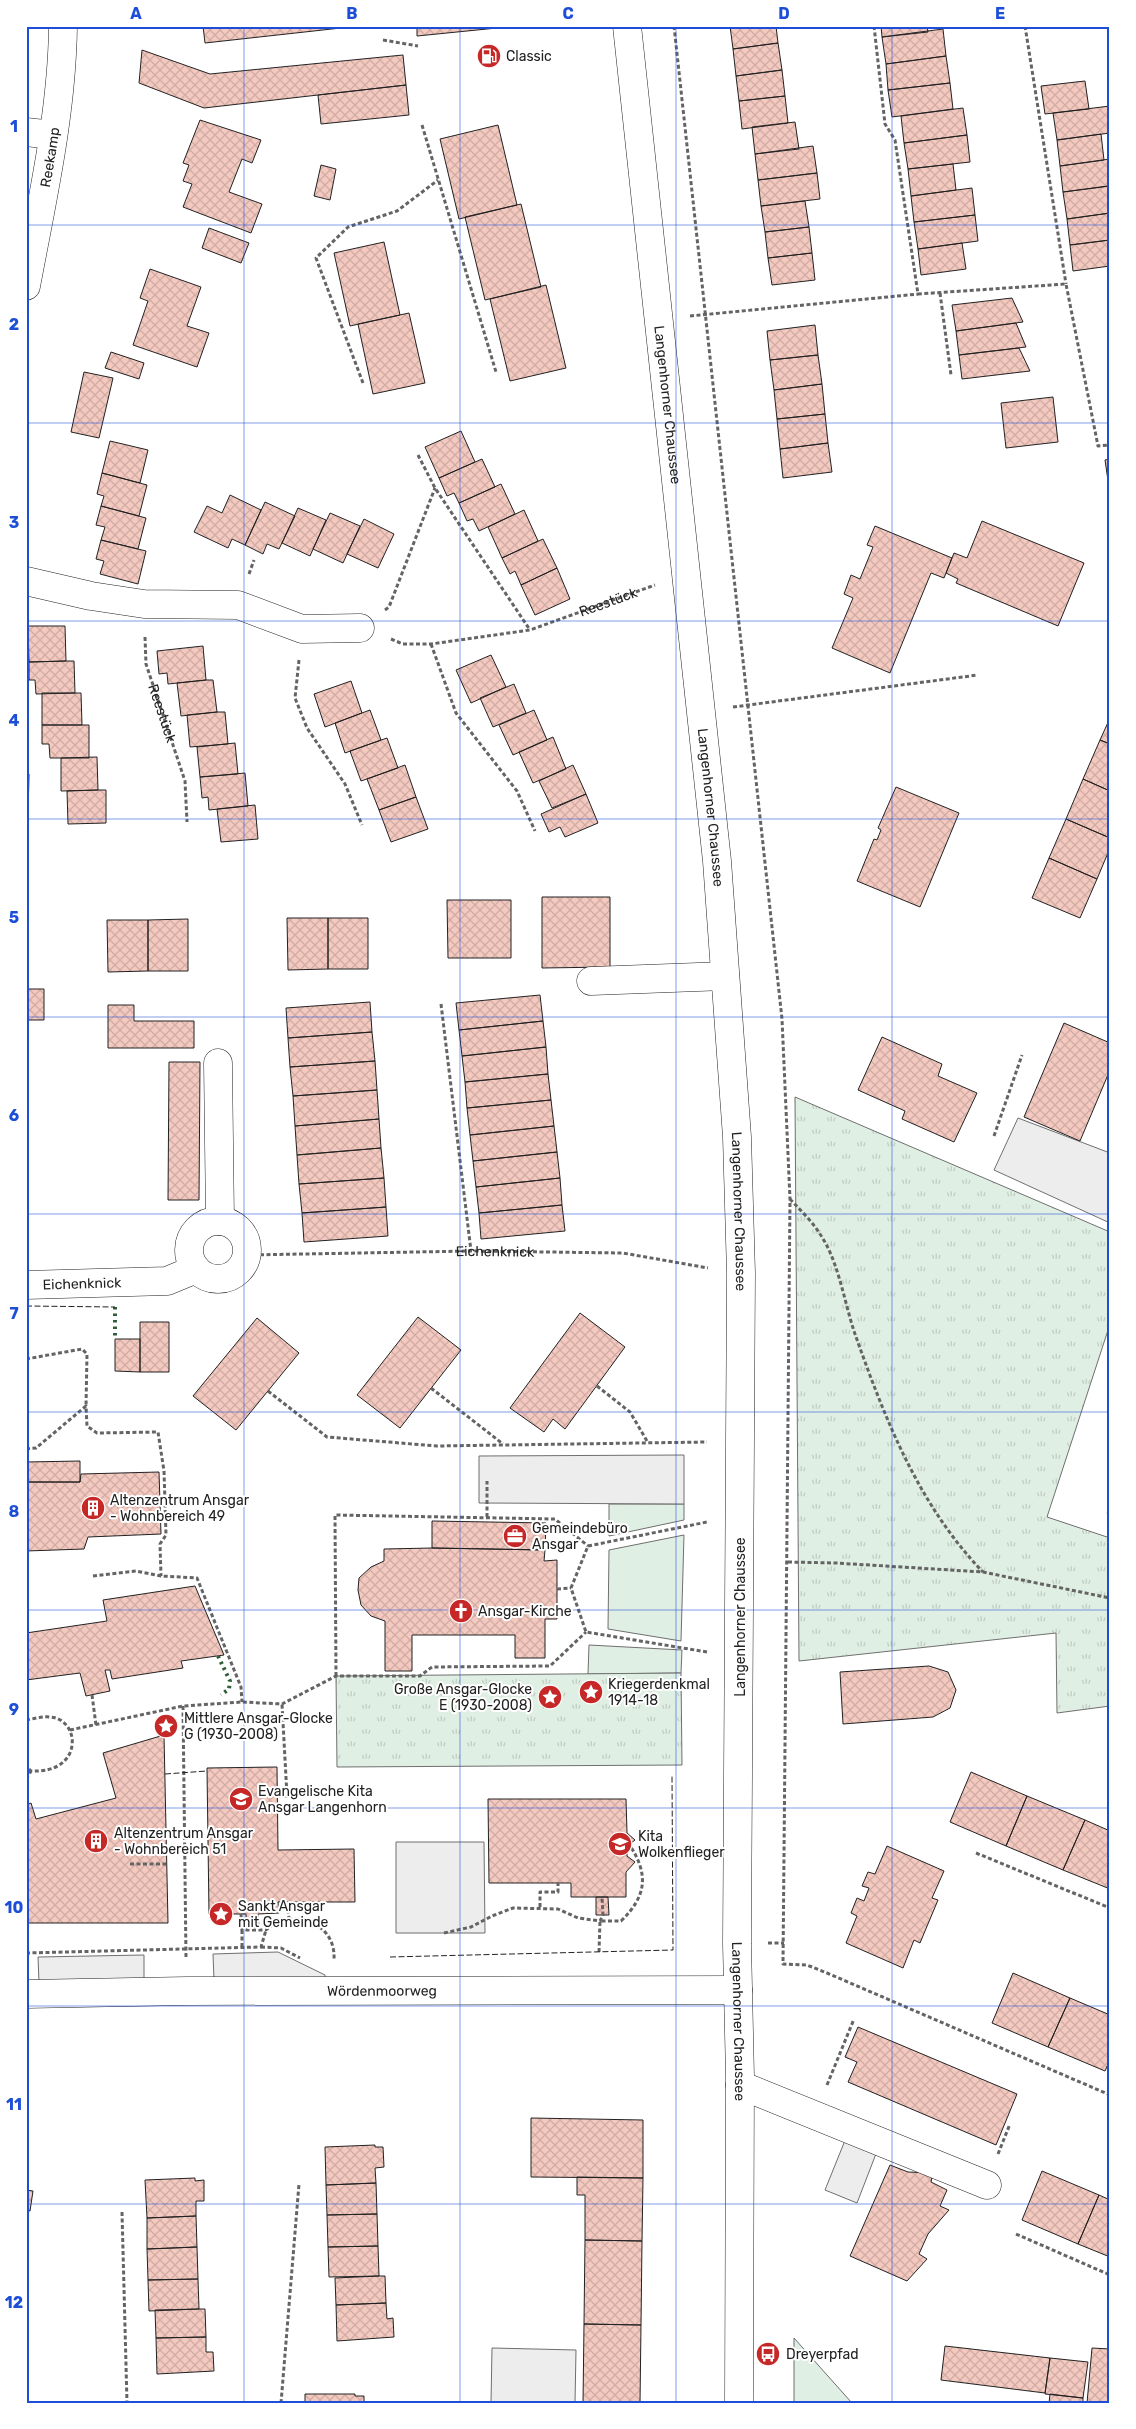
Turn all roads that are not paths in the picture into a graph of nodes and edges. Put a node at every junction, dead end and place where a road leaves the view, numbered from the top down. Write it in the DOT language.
graph roads {
  1 [pos="63,26"];
  2 [pos="627,26"];
  3 [pos="39,133"];
  4 [pos="26,286"];
  5 [pos="26,581"];
  6 [pos="360,628"];
  7 [pos="725,976"];
  8 [pos="591,981"];
  9 [pos="218,1063"];
  10 [pos="220,1220"];
  11 [pos="196,1269"];
  12 [pos="26,1285"];
  13 [pos="738,1990"];
  14 [pos="26,1994"];
  15 [pos="740,2085"];
  16 [pos="987,2185"];
  17 [pos="739,2403"];
  1 -- 3 [label="main road, Reekamp"];
  2 -- 7 [label="main road, Langenhorner Chaussee"];
  3 -- 4 [label="main road, Reekamp"];
  5 -- 6 [label="main road"];
  7 -- 8 [label="main road"];
  7 -- 13 [label="main road, Langenhorner Chaussee"];
  9 -- 10 [label="main road"];
  10 -- 11 [label="main road"];
  10 -- 11 [label="main road"];
  11 -- 12 [label="main road, Eichenknick"];
  13 -- 14 [label="main road, Wördenmoorweg"];
  13 -- 15 [label="main road, Langenhorner Chaussee"];
  15 -- 16 [label="main road"];
  15 -- 17 [label="main road, Langenhorner Chaussee"];
}
